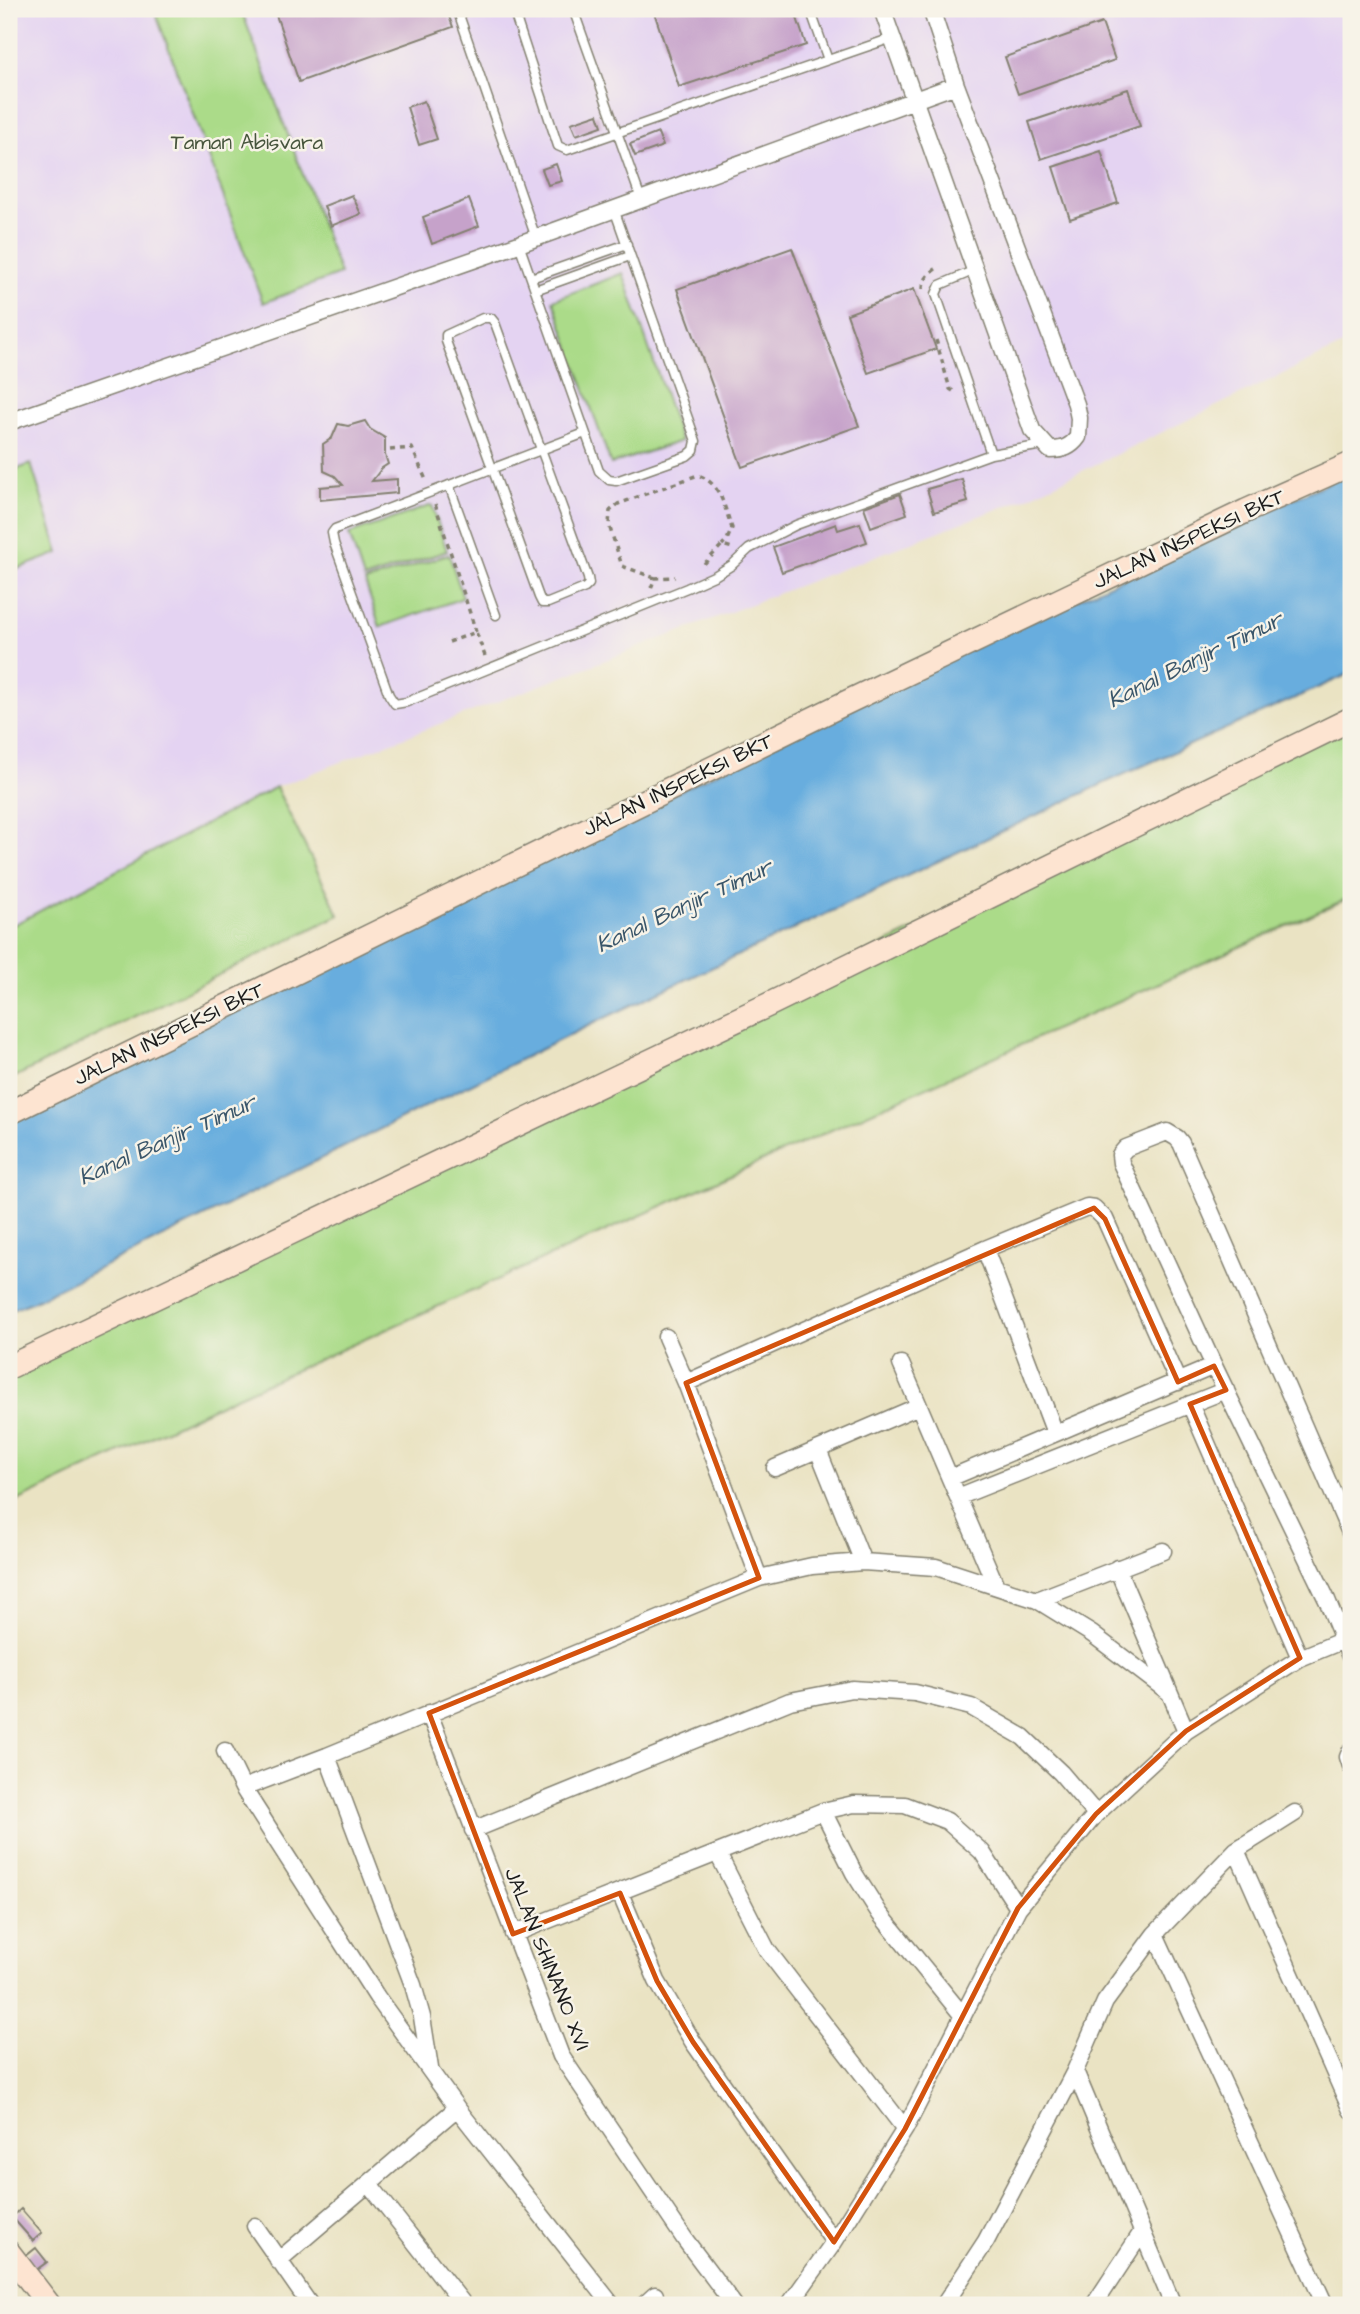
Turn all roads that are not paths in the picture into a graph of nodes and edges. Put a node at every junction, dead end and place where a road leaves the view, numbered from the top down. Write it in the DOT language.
graph roads {
  1 [pos="457,9"];
  2 [pos="513,9"];
  3 [pos="573,9"];
  4 [pos="810,9"];
  5 [pos="882,9"];
  6 [pos="931,9"];
  7 [pos="892,38"];
  8 [pos="828,60"];
  9 [pos="956,85"];
  10 [pos="914,101"];
  11 [pos="617,134"];
  12 [pos="641,199"];
  13 [pos="614,209"];
  14 [pos="536,238"];
  15 [pos="519,244"];
  16 [pos="627,244"];
  17 [pos="631,256"];
  18 [pos="976,269"];
  19 [pos="531,278"];
  20 [pos="535,290"];
  21 [pos="9,422"];
  22 [pos="585,433"];
  23 [pos="1043,445"];
  24 [pos="542,450"];
  25 [pos="991,454"];
  26 [pos="1351,464"];
  27 [pos="493,468"];
  28 [pos="449,485"];
  29 [pos="496,615"];
  30 [pos="1351,719"];
  31 [pos="9,1113"];
  32 [pos="985,1249"];
  33 [pos="666,1337"];
  34 [pos="901,1364"];
  35 [pos="1214,1366"];
  36 [pos="9,1367"];
  37 [pos="686,1383"];
  38 [pos="1171,1385"];
  39 [pos="1226,1390"];
  40 [pos="1190,1404"];
  41 [pos="919,1406"];
  42 [pos="1174,1411"];
  43 [pos="1055,1433"];
  44 [pos="818,1450"];
  45 [pos="775,1468"];
  46 [pos="950,1478"];
  47 [pos="958,1497"];
  48 [pos="1351,1535"];
  49 [pos="1163,1551"];
  50 [pos="863,1562"];
  51 [pos="1117,1568"];
  52 [pos="759,1578"];
  53 [pos="996,1586"];
  54 [pos="1037,1600"];
  55 [pos="1347,1638"];
  56 [pos="1300,1658"];
  57 [pos="1351,1659"];
  58 [pos="1167,1691"];
  59 [pos="429,1713"];
  60 [pos="1186,1731"];
  61 [pos="225,1751"];
  62 [pos="1351,1751"];
  63 [pos="327,1756"];
  64 [pos="1351,1766"];
  65 [pos="243,1788"];
  66 [pos="823,1811"];
  67 [pos="1096,1814"];
  68 [pos="1295,1814"];
  69 [pos="473,1830"];
  70 [pos="1236,1850"];
  71 [pos="718,1854"];
  72 [pos="620,1893"];
  73 [pos="1018,1908"];
  74 [pos="513,1934"];
  75 [pos="1155,1934"];
  76 [pos="962,2016"];
  77 [pos="430,2070"];
  78 [pos="1075,2071"];
  79 [pos="457,2108"];
  80 [pos="1351,2110"];
  81 [pos="905,2129"];
  82 [pos="370,2185"];
  83 [pos="255,2226"];
  84 [pos="1142,2232"];
  85 [pos="834,2242"];
  86 [pos="9,2253"];
  87 [pos="278,2261"];
  88 [pos="49,2305"];
  89 [pos="310,2305"];
  90 [pos="464,2305"];
  91 [pos="612,2305"];
  92 [pos="734,2305"];
  93 [pos="789,2305"];
  94 [pos="944,2305"];
  95 [pos="1094,2305"];
  96 [pos="1173,2305"];
  97 [pos="1325,2305"];
  1 -- 14 [label="lane"];
  2 -- 11 [label="lane"];
  3 -- 11 [label="lane"];
  4 -- 8 [label="lane"];
  5 -- 7 [label="street"];
  6 -- 9 [label="street"];
  7 -- 8 [label="lane"];
  7 -- 10 [label="street"];
  8 -- 11 [label="lane"];
  9 -- 10 [label="street"];
  9 -- 23 [label="street"];
  10 -- 12 [label="street"];
  10 -- 18 [label="street"];
  11 -- 12 [label="lane"];
  12 -- 13 [label="street"];
  13 -- 14 [label="street"];
  13 -- 16 [label="lane"];
  14 -- 15 [label="street"];
  15 -- 19 [label="lane"];
  15 -- 21 [label="street"];
  16 -- 17 [label="lane"];
  16 -- 19 [label="lane"];
  17 -- 20 [label="lane"];
  17 -- 22 [label="lane"];
  18 -- 23 [label="street"];
  18 -- 25 [label="lane"];
  19 -- 20 [label="lane"];
  20 -- 22 [label="lane"];
  22 -- 24 [label="lane"];
  23 -- 25 [label="lane"];
  24 -- 27 [label="lane"];
  24 -- 27 [label="lane"];
  24 -- 27 [label="lane"];
  25 -- 28 [label="lane"];
  26 -- 31 [label="street, JALAN INSPEKSI BKT"];
  27 -- 28 [label="lane"];
  28 -- 29 [label="lane"];
  30 -- 36 [label="street"];
  32 -- 37 [label="street"];
  32 -- 38 [label="street"];
  32 -- 43 [label="street"];
  33 -- 37 [label="street"];
  34 -- 41 [label="street"];
  35 -- 38 [label="street"];
  35 -- 39 [label="street"];
  35 -- 48 [label="street"];
  37 -- 52 [label="street"];
  38 -- 42 [label="street"];
  38 -- 43 [label="street"];
  39 -- 40 [label="street"];
  39 -- 55 [label="street"];
  40 -- 42 [label="street"];
  40 -- 56 [label="street"];
  41 -- 44 [label="street"];
  41 -- 46 [label="street"];
  42 -- 47 [label="street"];
  43 -- 46 [label="street"];
  44 -- 45 [label="street"];
  44 -- 50 [label="street"];
  46 -- 47 [label="street"];
  47 -- 53 [label="street"];
  49 -- 51 [label="street"];
  50 -- 52 [label="street"];
  50 -- 53 [label="street"];
  51 -- 54 [label="street"];
  51 -- 58 [label="street"];
  52 -- 59 [label="street"];
  53 -- 54 [label="street"];
  54 -- 58 [label="street"];
  55 -- 56 [label="street"];
  55 -- 57 [label="street"];
  56 -- 60 [label="street"];
  58 -- 60 [label="street"];
  59 -- 63 [label="street"];
  59 -- 69 [label="street, JALAN SHINANO XVI"];
  60 -- 67 [label="street"];
  61 -- 65 [label="street"];
  62 -- 64 [label="street"];
  63 -- 65 [label="street"];
  63 -- 77 [label="street"];
  65 -- 77 [label="street"];
  66 -- 71 [label="street"];
  66 -- 73 [label="street"];
  66 -- 76 [label="street"];
  67 -- 69 [label="street"];
  67 -- 73 [label="street"];
  68 -- 70 [label="street"];
  69 -- 74 [label="street, JALAN SHINANO XVI"];
  70 -- 75 [label="street"];
  70 -- 80 [label="street"];
  71 -- 72 [label="street"];
  71 -- 81 [label="street"];
  72 -- 74 [label="street"];
  72 -- 85 [label="street"];
  73 -- 76 [label="street"];
  74 -- 92 [label="street, JALAN SHINANO XVI"];
  75 -- 78 [label="street"];
  75 -- 97 [label="street"];
  76 -- 81 [label="street"];
  77 -- 79 [label="street"];
  78 -- 84 [label="street"];
  78 -- 94 [label="street"];
  79 -- 82 [label="street"];
  79 -- 91 [label="street"];
  81 -- 85 [label="street"];
  82 -- 87 [label="street"];
  82 -- 90 [label="street"];
  83 -- 87 [label="street"];
  84 -- 95 [label="street"];
  84 -- 96 [label="street"];
  85 -- 93 [label="street"];
  86 -- 88 [label="street"];
  87 -- 89 [label="street"];
}
